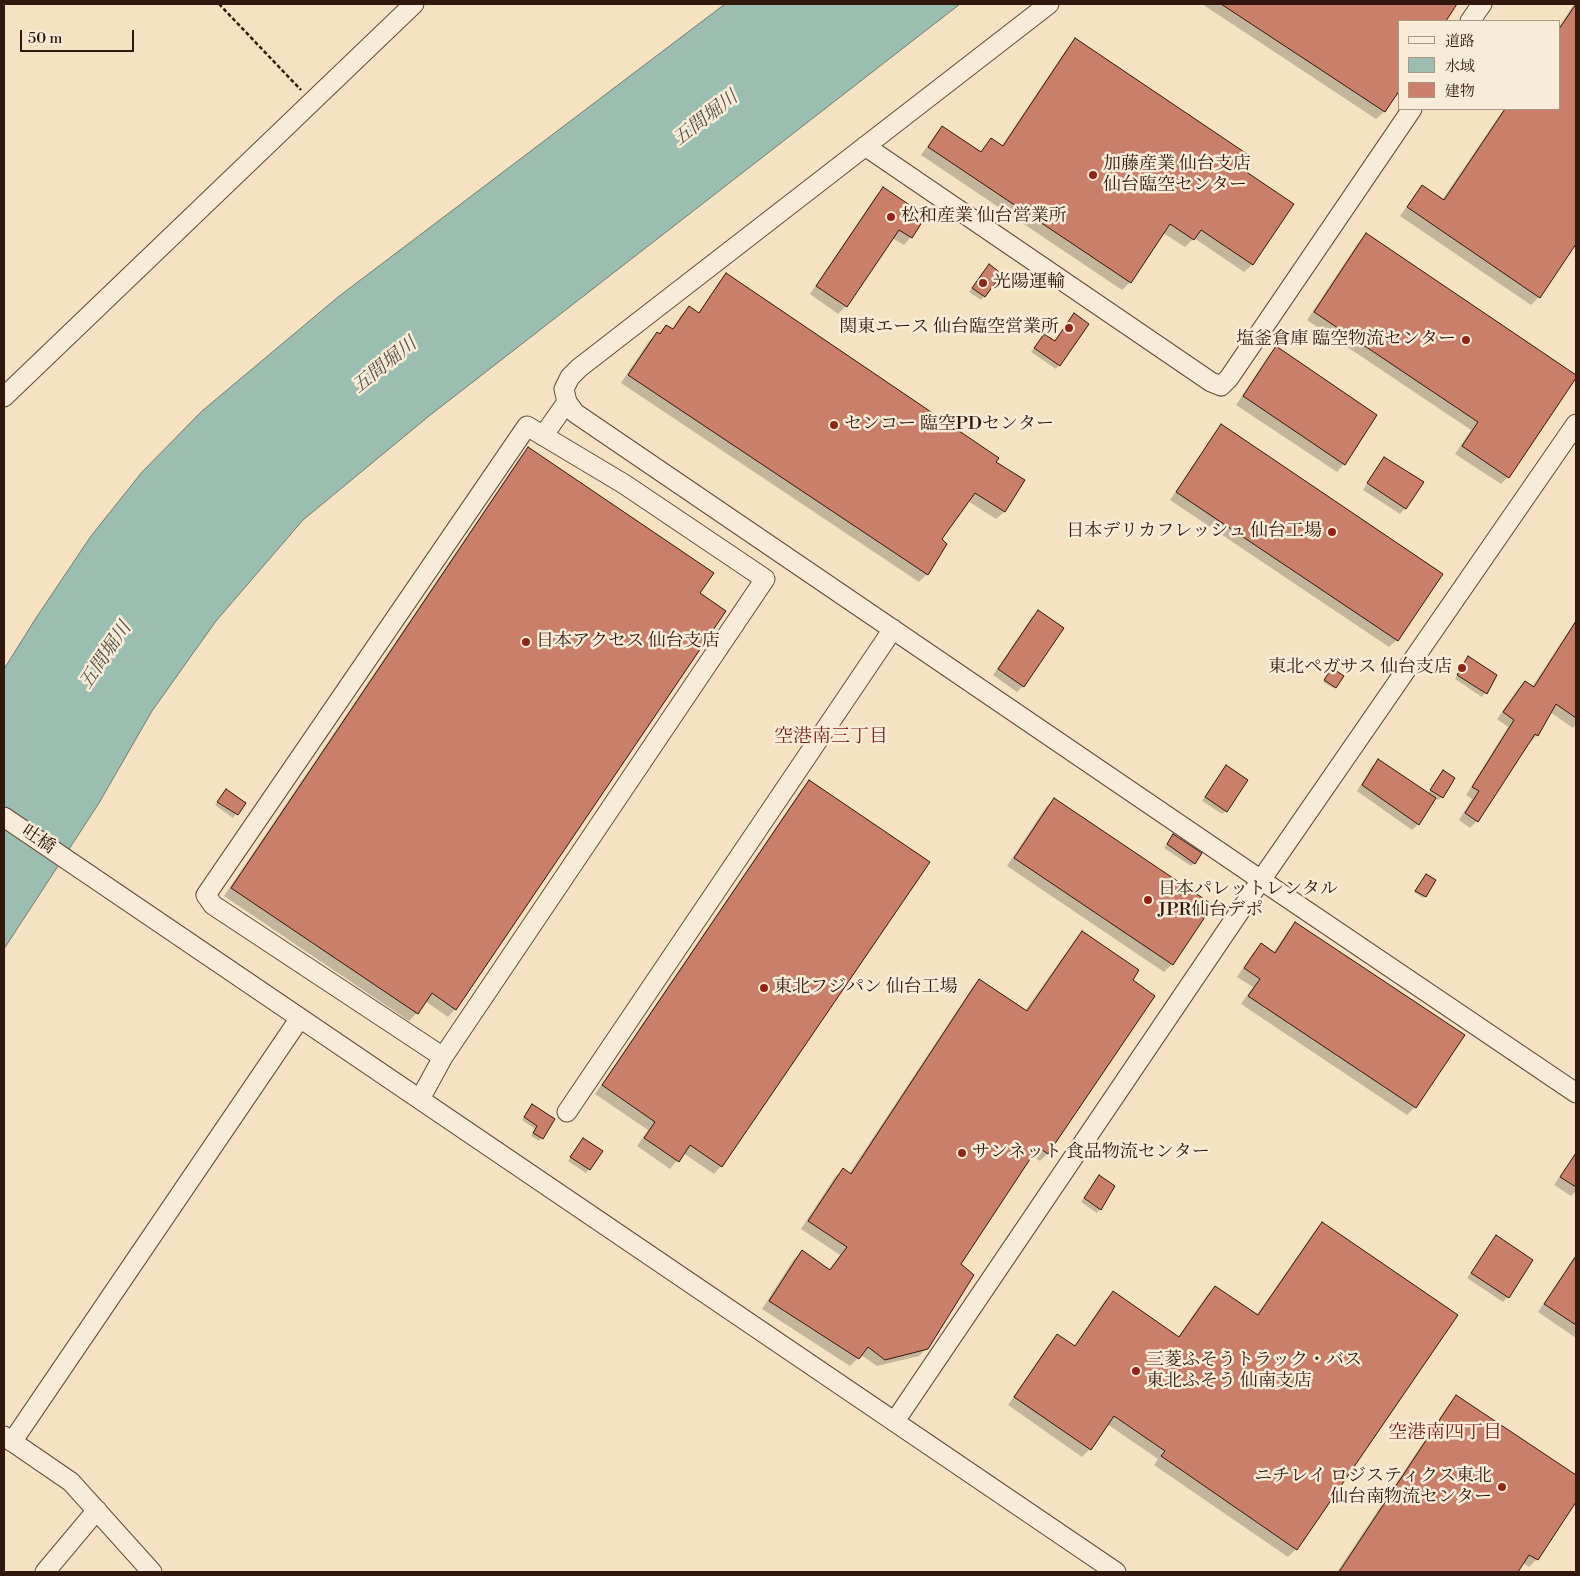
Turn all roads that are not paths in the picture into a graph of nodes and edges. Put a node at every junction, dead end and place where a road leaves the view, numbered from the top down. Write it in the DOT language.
graph roads {
  1 [pos="414,4"];
  2 [pos="1049,4"];
  3 [pos="1482,4"];
  4 [pos="1471,20"];
  5 [pos="1411,110"];
  6 [pos="865,146"];
  7 [pos="4,397"];
  8 [pos="567,402"];
  9 [pos="1575,427"];
  10 [pos="543,436"];
  11 [pos="782,554"];
  12 [pos="765,580"];
  13 [pos="893,629"];
  14 [pos="4,817"];
  15 [pos="1261,880"];
  16 [pos="300,1018"];
  17 [pos="443,1057"];
  18 [pos="1576,1093"];
  19 [pos="420,1099"];
  20 [pos="566,1112"];
  21 [pos="895,1421"];
  22 [pos="8,1439"];
  23 [pos="96,1510"];
  24 [pos="45,1572"];
  25 [pos="152,1572"];
  26 [pos="1116,1572"];
  1 -- 7 [label="street"];
  2 -- 6 [label="street"];
  3 -- 4 [label="street"];
  5 -- 6 [label="street"];
  6 -- 8 [label="street"];
  8 -- 10 [label="street"];
  8 -- 11 [label="street"];
  9 -- 15 [label="street"];
  10 -- 12 [label="street"];
  10 -- 17 [label="street"];
  11 -- 12 [label="street"];
  11 -- 13 [label="street"];
  12 -- 17 [label="street"];
  13 -- 15 [label="street"];
  13 -- 20 [label="street"];
  14 -- 16 [label="street, 吐橋"];
  15 -- 18 [label="street"];
  15 -- 21 [label="street"];
  16 -- 19 [label="street, 吐橋"];
  16 -- 22 [label="street"];
  17 -- 19 [label="street"];
  19 -- 21 [label="street, 吐橋"];
  21 -- 26 [label="street, 吐橋"];
  22 -- 23 [label="street"];
  23 -- 24 [label="street"];
  23 -- 25 [label="street"];
}
